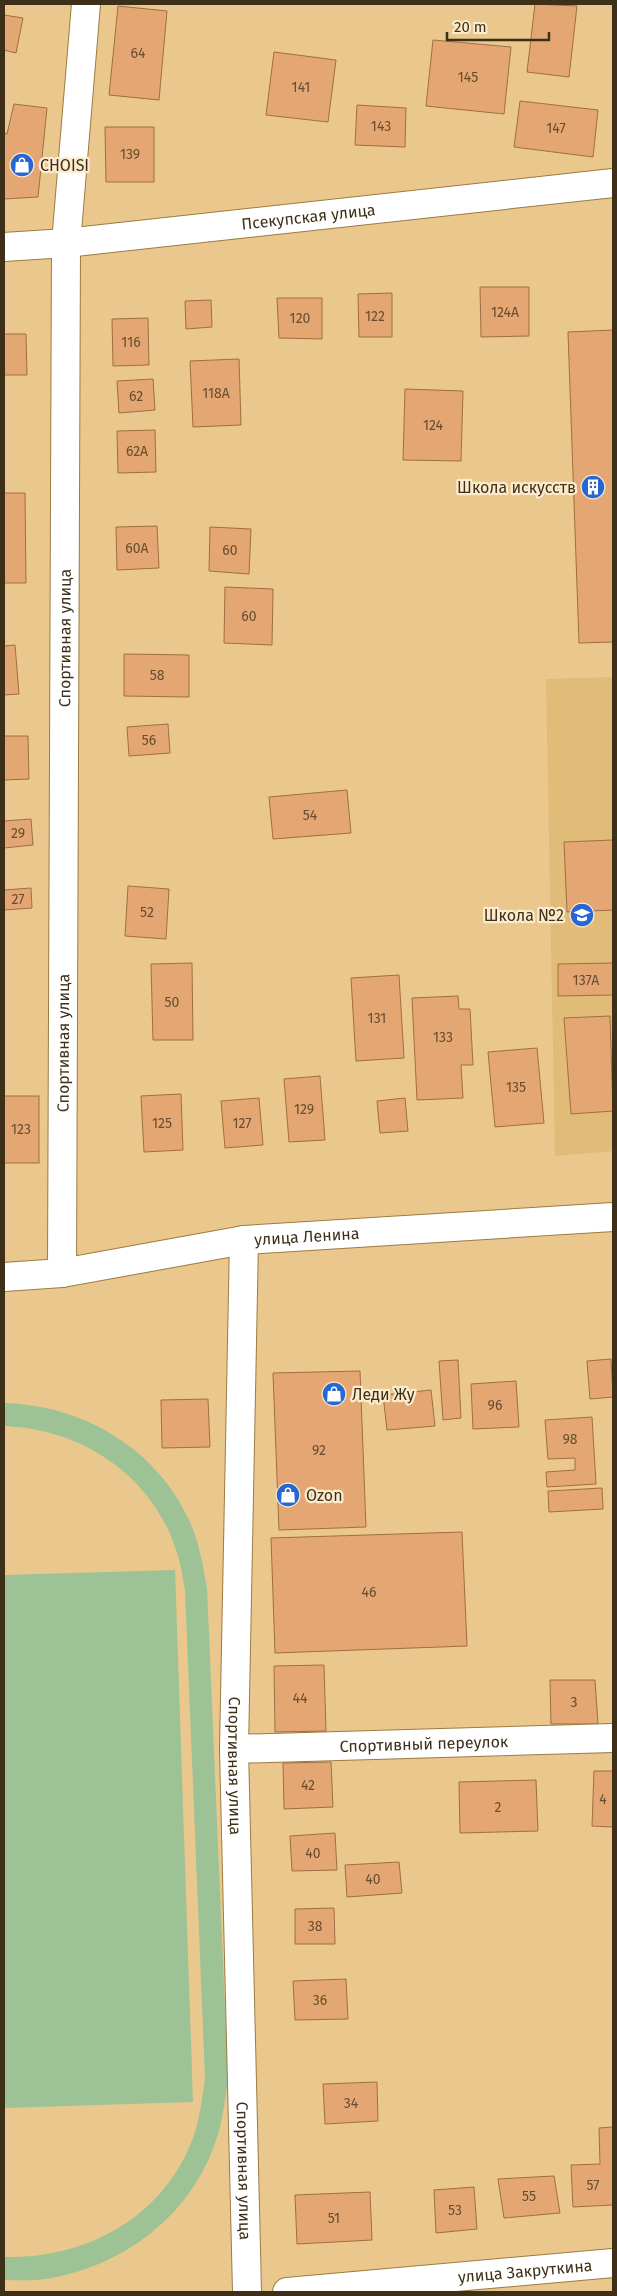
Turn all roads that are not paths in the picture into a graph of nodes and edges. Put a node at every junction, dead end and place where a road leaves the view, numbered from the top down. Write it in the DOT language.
graph roads {
  1 [pos="86,4"];
  2 [pos="613,183"];
  3 [pos="66,243"];
  4 [pos="4,247"];
  5 [pos="613,1217"];
  6 [pos="244,1240"];
  7 [pos="62,1273"];
  8 [pos="4,1277"];
  9 [pos="613,1738"];
  10 [pos="234,1749"];
  11 [pos="613,2263"];
  12 [pos="247,2292"];
  13 [pos="287,2292"];
  1 -- 3 [label="street, Спортивная улица"];
  2 -- 3 [label="street, Псекупская улица"];
  3 -- 4 [label="street, Псекупская улица"];
  3 -- 7 [label="street, Спортивная улица"];
  5 -- 6 [label="street, улица Ленина"];
  6 -- 7 [label="street, улица Ленина"];
  6 -- 10 [label="street, Спортивная улица"];
  7 -- 8 [label="street, улица Ленина"];
  9 -- 10 [label="street, Спортивный переулок"];
  10 -- 12 [label="street, Спортивная улица"];
  11 -- 13 [label="street, улица Закруткина"];
}
